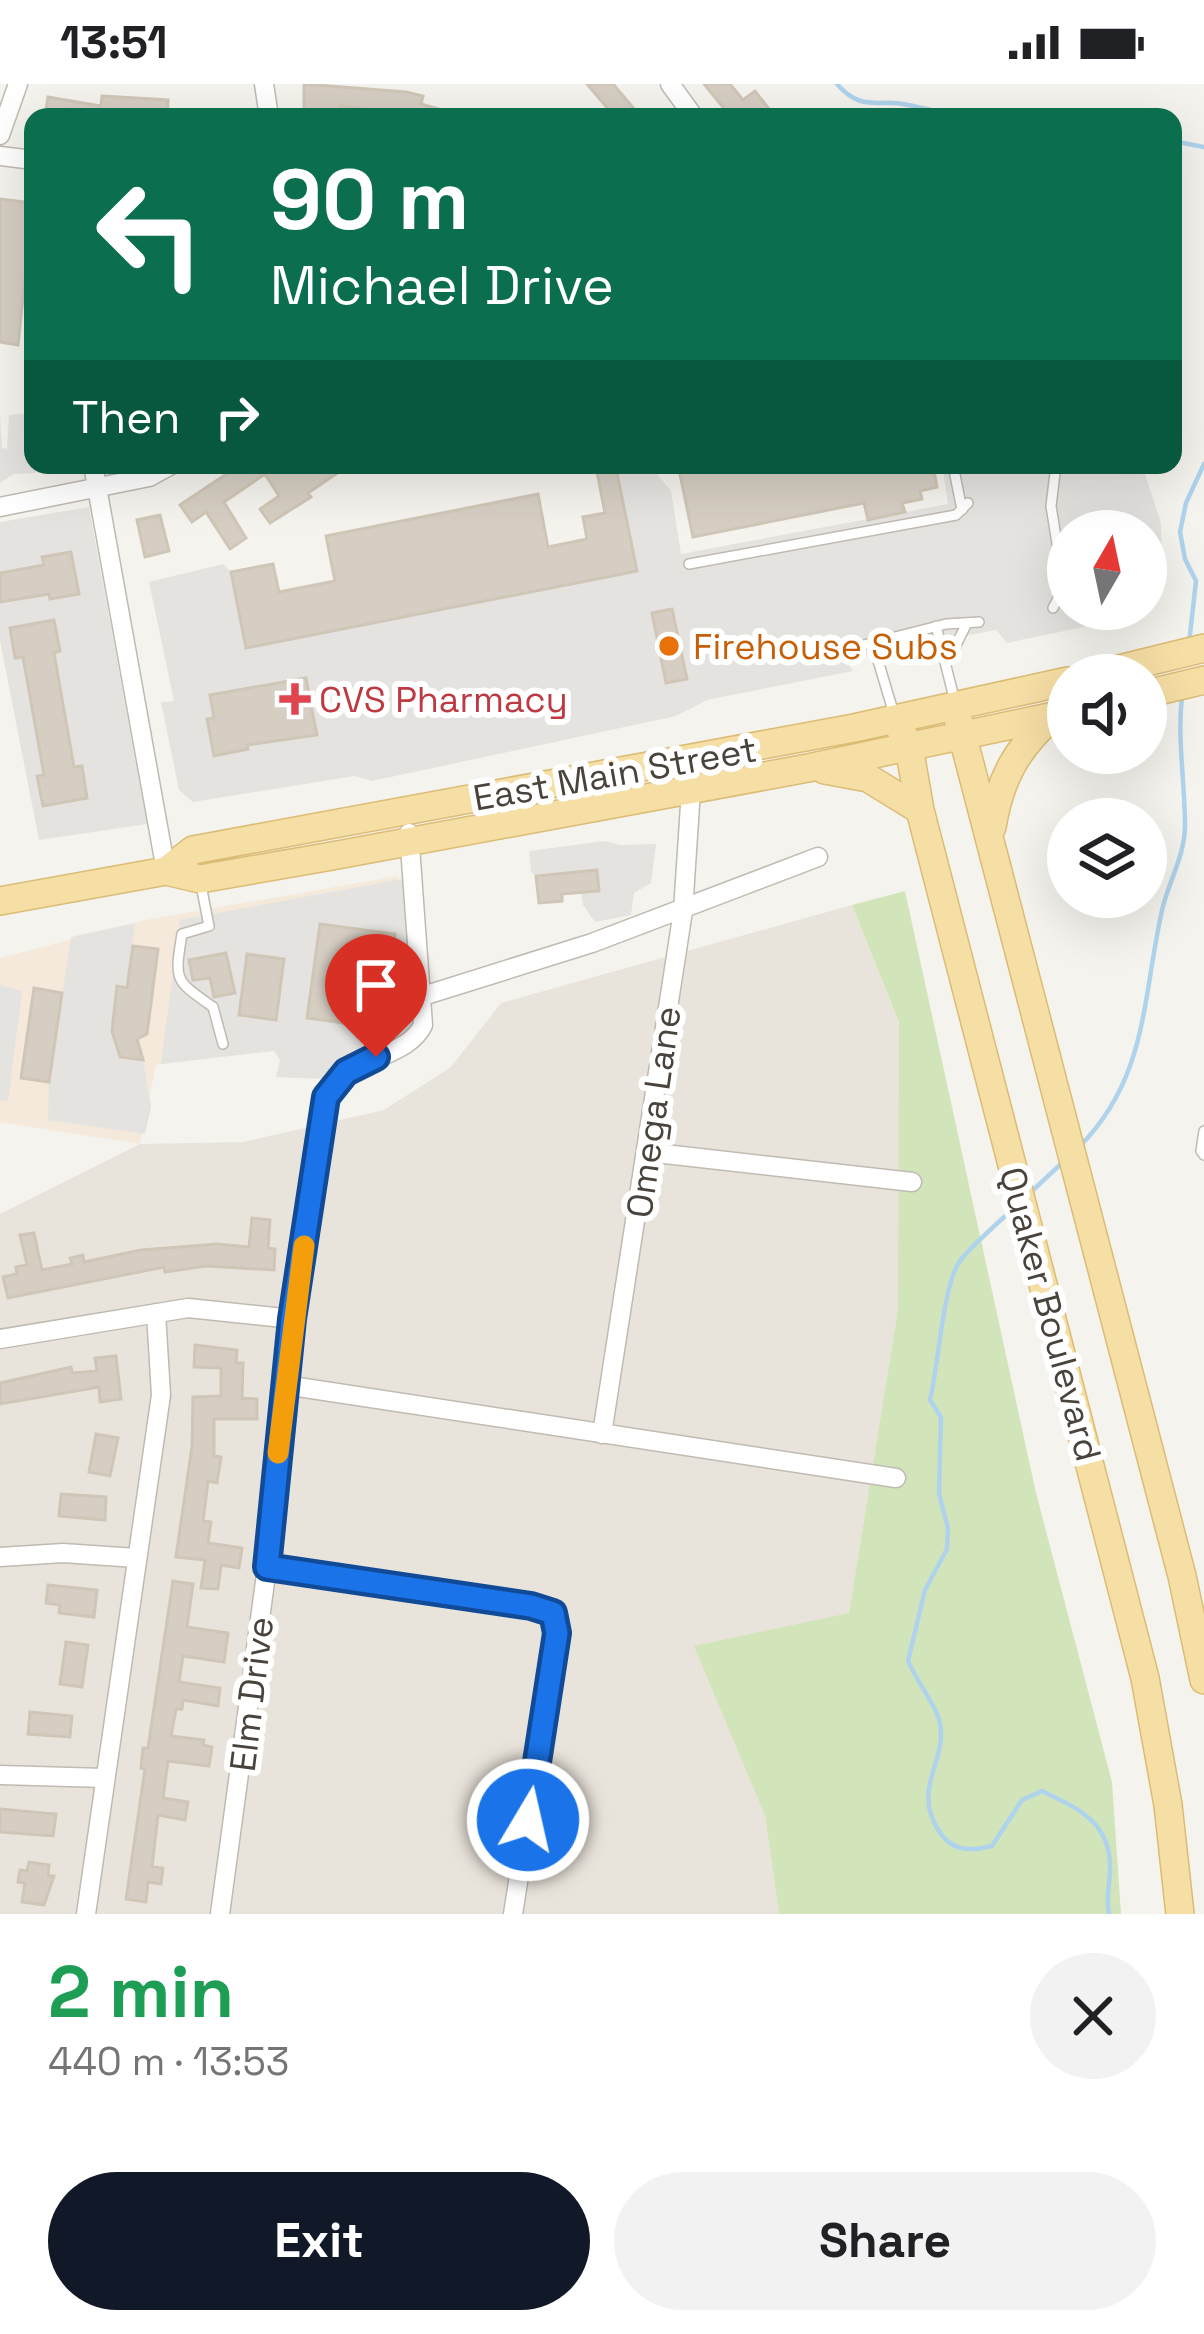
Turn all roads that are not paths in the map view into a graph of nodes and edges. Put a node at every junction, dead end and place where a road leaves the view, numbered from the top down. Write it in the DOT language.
graph roads {
  1 [pos="18,84"];
  2 [pos="0,135"];
  3 [pos="94,474"];
  4 [pos="154,474"];
  5 [pos="956,474"];
  6 [pos="1055,474"];
  7 [pos="97,489"];
  8 [pos="0,507"];
  9 [pos="1052,510"];
  10 [pos="689,564"];
  11 [pos="979,622"];
  12 [pos="966,625"];
  13 [pos="936,626"];
  14 [pos="873,644"];
  15 [pos="1204,648"];
  16 [pos="848,649"];
  17 [pos="1167,657"];
  18 [pos="947,661"];
  19 [pos="1204,680"];
  20 [pos="1047,686"];
  21 [pos="1167,689"];
  22 [pos="955,707"];
  23 [pos="1047,718"];
  24 [pos="896,720"];
  25 [pos="1047,726"];
  26 [pos="963,736"];
  27 [pos="909,747"];
  28 [pos="808,768"];
  29 [pos="691,790"];
  30 [pos="920,810"];
  31 [pos="406,811"];
  32 [pos="990,837"];
  33 [pos="410,842"];
  34 [pos="818,856"];
  35 [pos="166,871"];
  36 [pos="200,879"];
  37 [pos="0,901"];
  38 [pos="683,910"];
  39 [pos="423,996"];
  40 [pos="224,1044"];
  41 [pos="1204,1131"];
  42 [pos="647,1153"];
  43 [pos="1204,1155"];
  44 [pos="912,1183"];
  45 [pos="156,1313"];
  46 [pos="292,1319"];
  47 [pos="0,1339"];
  48 [pos="285,1385"];
  49 [pos="602,1433"];
  50 [pos="896,1478"];
  51 [pos="0,1557"];
  52 [pos="136,1558"];
  53 [pos="267,1567"];
  54 [pos="1204,1680"];
  55 [pos="0,1775"];
  56 [pos="105,1778"];
  57 [pos="86,1914"];
  58 [pos="220,1914"];
  59 [pos="514,1914"];
  60 [pos="1180,1914"];
  1 -- 2 [label="street"];
  3 -- 7 [label="street"];
  4 -- 7 [label="street"];
  5 -- 10 [label="lane"];
  6 -- 9 [label="lane"];
  7 -- 8 [label="street"];
  7 -- 35 [label="street"];
  11 -- 12 [label="lane"];
  12 -- 13 [label="lane"];
  12 -- 18 [label="lane"];
  13 -- 14 [label="lane"];
  13 -- 18 [label="lane"];
  14 -- 16 [label="lane"];
  14 -- 24 [label="lane"];
  15 -- 17 [label="main road"];
  18 -- 22 [label="lane"];
  19 -- 21 [label="main road"];
  20 -- 22 [label="main road, East Main Street"];
  22 -- 24 [label="main road, East Main Street"];
  22 -- 26 [label="main road, Quaker Boulevard"];
  23 -- 26 [label="main road, East Main Street"];
  24 -- 27 [label="main road, Quaker Boulevard"];
  24 -- 31 [label="main road, East Main Street"];
  25 -- 32 [label="main road"];
  26 -- 27 [label="main road, East Main Street"];
  26 -- 32 [label="main road, Quaker Boulevard"];
  27 -- 28 [label="main road, East Main Street"];
  27 -- 30 [label="main road, Quaker Boulevard"];
  28 -- 29 [label="main road, East Main Street"];
  28 -- 30 [label="main road"];
  29 -- 33 [label="main road, East Main Street"];
  29 -- 38 [label="street, Omega Lane"];
  30 -- 60 [label="main road, Quaker Boulevard"];
  31 -- 33 [label="street"];
  31 -- 35 [label="main road, East Main Street"];
  32 -- 54 [label="main road, Quaker Boulevard"];
  33 -- 36 [label="main road, East Main Street"];
  33 -- 39 [label="street"];
  34 -- 38 [label="street"];
  35 -- 36 [label="main road, East Main Street"];
  35 -- 37 [label="main road, East Main Street"];
  36 -- 40 [label="lane"];
  38 -- 39 [label="street"];
  38 -- 42 [label="street, Omega Lane"];
  39 -- 46 [label="street, Elm Drive"];
  41 -- 43 [label="lane"];
  42 -- 44 [label="street"];
  42 -- 49 [label="street, Omega Lane"];
  45 -- 46 [label="street"];
  45 -- 47 [label="street"];
  45 -- 52 [label="street"];
  46 -- 48 [label="street, Elm Drive"];
  48 -- 49 [label="street"];
  48 -- 53 [label="street, Elm Drive"];
  49 -- 50 [label="street"];
  51 -- 52 [label="street"];
  52 -- 56 [label="street"];
  53 -- 58 [label="street, Elm Drive"];
  53 -- 59 [label="street"];
  55 -- 56 [label="street"];
  56 -- 57 [label="street"];
}
